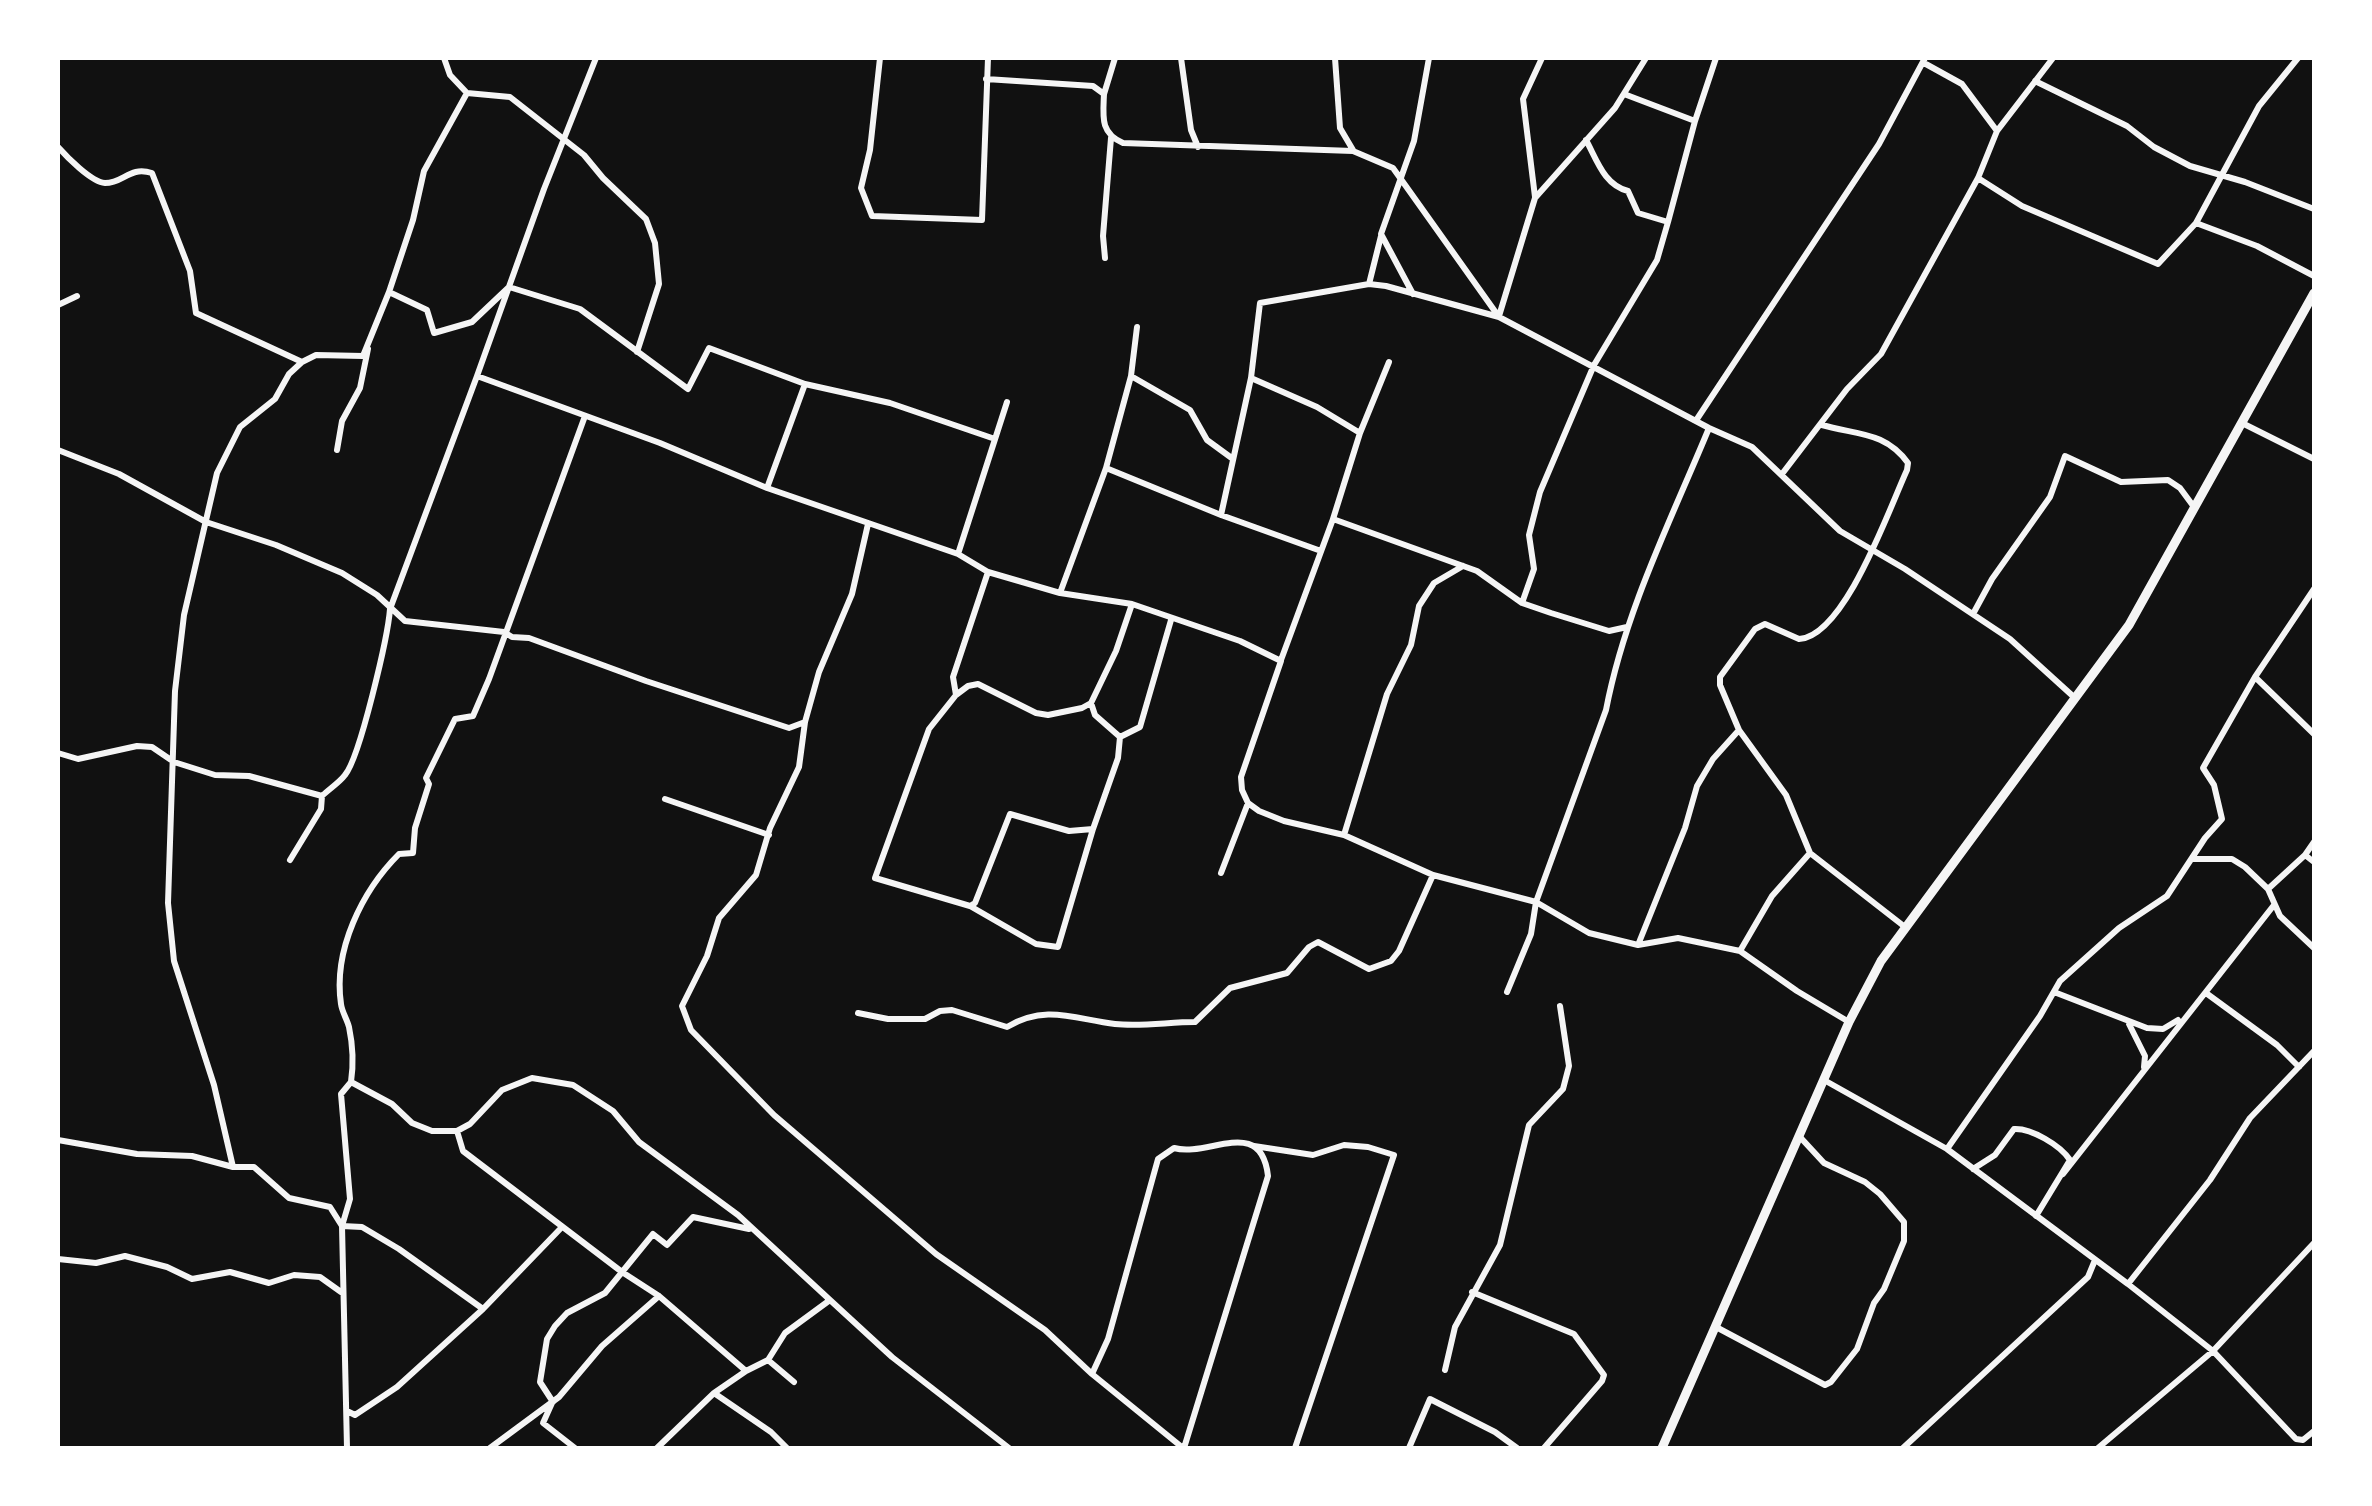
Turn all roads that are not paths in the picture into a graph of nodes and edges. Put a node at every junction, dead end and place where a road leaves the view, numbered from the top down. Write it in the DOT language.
graph roads {
  1 [pos="444,58"];
  2 [pos="596,58"];
  3 [pos="880,58"];
  4 [pos="988,58"];
  5 [pos="1116,58"];
  6 [pos="1181,58"];
  7 [pos="1335,58"];
  8 [pos="1429,58"];
  9 [pos="1542,58"];
  10 [pos="1646,58"];
  11 [pos="1716,58"];
  12 [pos="2053,58"];
  13 [pos="2298,58"];
  14 [pos="1924,60"];
  15 [pos="986,78"];
  16 [pos="2035,81"];
  17 [pos="467,93"];
  18 [pos="1104,94"];
  19 [pos="1624,94"];
  20 [pos="1695,121"];
  21 [pos="1191,130"];
  22 [pos="1997,132"];
  23 [pos="1111,138"];
  24 [pos="564,139"];
  25 [pos="1586,140"];
  26 [pos="1182,146"];
  27 [pos="58,147"];
  28 [pos="1198,147"];
  29 [pos="1353,151"];
  30 [pos="1393,168"];
  31 [pos="1404,168"];
  32 [pos="2220,176"];
  33 [pos="1978,178"];
  34 [pos="1401,182"];
  35 [pos="1535,198"];
  36 [pos="2314,209"];
  37 [pos="1668,222"];
  38 [pos="2196,222"];
  39 [pos="1381,234"];
  40 [pos="1104,258"];
  41 [pos="2314,276"];
  42 [pos="1369,284"];
  43 [pos="509,287"];
  44 [pos="389,292"];
  45 [pos="2314,294"];
  46 [pos="1414,295"];
  47 [pos="76,296"];
  48 [pos="58,304"];
  49 [pos="1499,317"];
  50 [pos="1137,327"];
  51 [pos="637,352"];
  52 [pos="302,362"];
  53 [pos="1388,362"];
  54 [pos="1594,366"];
  55 [pos="478,376"];
  56 [pos="1131,376"];
  57 [pos="1251,378"];
  58 [pos="804,384"];
  59 [pos="1007,402"];
  60 [pos="586,416"];
  61 [pos="1696,419"];
  62 [pos="2242,423"];
  63 [pos="1822,425"];
  64 [pos="1710,428"];
  65 [pos="1360,432"];
  66 [pos="995,439"];
  67 [pos="58,450"];
  68 [pos="337,450"];
  69 [pos="1233,459"];
  70 [pos="2314,460"];
  71 [pos="1106,468"];
  72 [pos="1782,474"];
  73 [pos="767,488"];
  74 [pos="2194,507"];
  75 [pos="1220,515"];
  76 [pos="1333,519"];
  77 [pos="206,522"];
  78 [pos="868,524"];
  79 [pos="1873,549"];
  80 [pos="1321,550"];
  81 [pos="958,554"];
  82 [pos="1463,566"];
  83 [pos="988,572"];
  84 [pos="2314,589"];
  85 [pos="1060,592"];
  86 [pos="1522,603"];
  87 [pos="1132,604"];
  88 [pos="390,609"];
  89 [pos="1973,614"];
  90 [pos="1170,620"];
  91 [pos="1627,627"];
  92 [pos="504,632"];
  93 [pos="1280,660"];
  94 [pos="2256,678"];
  95 [pos="956,695"];
  96 [pos="2076,699"];
  97 [pos="1091,703"];
  98 [pos="805,722"];
  99 [pos="1740,730"];
  100 [pos="2314,734"];
  101 [pos="1120,737"];
  102 [pos="58,754"];
  103 [pos="174,762"];
  104 [pos="322,796"];
  105 [pos="665,799"];
  106 [pos="1248,802"];
  107 [pos="1094,830"];
  108 [pos="770,835"];
  109 [pos="1344,835"];
  110 [pos="2314,842"];
  111 [pos="1810,853"];
  112 [pos="2305,855"];
  113 [pos="2192,858"];
  114 [pos="290,860"];
  115 [pos="2314,862"];
  116 [pos="1221,873"];
  117 [pos="1434,875"];
  118 [pos="2268,888"];
  119 [pos="1536,902"];
  120 [pos="2274,904"];
  121 [pos="970,906"];
  122 [pos="1904,927"];
  123 [pos="1638,945"];
  124 [pos="2314,948"];
  125 [pos="1740,951"];
  126 [pos="1507,992"];
  127 [pos="2054,992"];
  128 [pos="2206,993"];
  129 [pos="1560,1006"];
  130 [pos="858,1013"];
  131 [pos="2185,1016"];
  132 [pos="1849,1022"];
  133 [pos="2128,1022"];
  134 [pos="2314,1051"];
  135 [pos="2300,1066"];
  136 [pos="2143,1069"];
  137 [pos="1824,1080"];
  138 [pos="351,1082"];
  139 [pos="457,1131"];
  140 [pos="1800,1137"];
  141 [pos="58,1140"];
  142 [pos="1252,1146"];
  143 [pos="1947,1149"];
  144 [pos="232,1167"];
  145 [pos="1973,1169"];
  146 [pos="2063,1174"];
  147 [pos="2036,1216"];
  148 [pos="342,1226"];
  149 [pos="562,1227"];
  150 [pos="752,1230"];
  151 [pos="2314,1243"];
  152 [pos="58,1259"];
  153 [pos="2095,1260"];
  154 [pos="622,1272"];
  155 [pos="2128,1284"];
  156 [pos="342,1292"];
  157 [pos="1472,1292"];
  158 [pos="659,1296"];
  159 [pos="830,1300"];
  160 [pos="483,1309"];
  161 [pos="1716,1327"];
  162 [pos="2212,1351"];
  163 [pos="768,1360"];
  164 [pos="1445,1370"];
  165 [pos="746,1371"];
  166 [pos="1092,1374"];
  167 [pos="794,1382"];
  168 [pos="714,1393"];
  169 [pos="553,1402"];
  170 [pos="347,1411"];
  171 [pos="2314,1431"];
  172 [pos="348,1448"];
  173 [pos="490,1448"];
  174 [pos="575,1448"];
  175 [pos="657,1448"];
  176 [pos="788,1448"];
  177 [pos="1009,1448"];
  178 [pos="1184,1448"];
  179 [pos="1295,1448"];
  180 [pos="1408,1448"];
  181 [pos="1518,1448"];
  182 [pos="1544,1448"];
  183 [pos="1662,1448"];
  184 [pos="1903,1448"];
  185 [pos="2098,1448"];
  1 -- 17 [label="street"];
  2 -- 24 [label="street"];
  3 -- 15 [label="street"];
  4 -- 15 [label="street"];
  5 -- 18 [label="street"];
  6 -- 21 [label="street"];
  7 -- 29 [label="street"];
  8 -- 31 [label="street"];
  9 -- 35 [label="street"];
  10 -- 19 [label="street"];
  11 -- 20 [label="street"];
  12 -- 16 [label="street"];
  13 -- 32 [label="street"];
  14 -- 22 [label="street"];
  14 -- 61 [label="street"];
  15 -- 18 [label="street"];
  16 -- 22 [label="street"];
  16 -- 32 [label="street"];
  17 -- 24 [label="street"];
  17 -- 44 [label="street"];
  18 -- 23 [label="street"];
  19 -- 20 [label="street"];
  19 -- 25 [label="street"];
  20 -- 37 [label="street"];
  21 -- 26 [label="street"];
  21 -- 28 [label="street"];
  22 -- 33 [label="street"];
  23 -- 26 [label="street"];
  23 -- 40 [label="street"];
  24 -- 43 [label="street"];
  24 -- 51 [label="street"];
  25 -- 35 [label="street"];
  25 -- 37 [label="street"];
  26 -- 28 [label="street"];
  27 -- 52 [label="street"];
  28 -- 29 [label="street"];
  29 -- 30 [label="street"];
  30 -- 31 [label="street"];
  30 -- 34 [label="street"];
  31 -- 34 [label="street"];
  32 -- 36 [label="street"];
  32 -- 38 [label="street"];
  33 -- 38 [label="street"];
  33 -- 63 [label="street"];
  34 -- 39 [label="street"];
  34 -- 49 [label="street"];
  35 -- 49 [label="street"];
  37 -- 54 [label="street"];
  38 -- 41 [label="street"];
  39 -- 42 [label="street"];
  39 -- 46 [label="street"];
  42 -- 46 [label="street"];
  42 -- 57 [label="street"];
  43 -- 44 [label="street"];
  43 -- 51 [label="street"];
  43 -- 55 [label="street"];
  44 -- 52 [label="street"];
  44 -- 68 [label="street"];
  45 -- 62 [label="main road"];
  46 -- 49 [label="street"];
  47 -- 48 [label="street"];
  49 -- 54 [label="street"];
  50 -- 56 [label="street"];
  51 -- 58 [label="street"];
  52 -- 77 [label="street"];
  53 -- 65 [label="street"];
  54 -- 61 [label="street"];
  54 -- 86 [label="street"];
  55 -- 60 [label="street"];
  55 -- 88 [label="street"];
  56 -- 69 [label="street"];
  56 -- 71 [label="street"];
  57 -- 65 [label="street"];
  57 -- 69 [label="street"];
  58 -- 66 [label="street"];
  58 -- 73 [label="street"];
  59 -- 66 [label="street"];
  60 -- 73 [label="street"];
  60 -- 92 [label="street"];
  61 -- 64 [label="street"];
  62 -- 70 [label="street"];
  62 -- 74 [label="main road"];
  63 -- 72 [label="street"];
  63 -- 79 [label="street"];
  64 -- 72 [label="street"];
  64 -- 91 [label="street"];
  65 -- 76 [label="street"];
  66 -- 81 [label="street"];
  67 -- 77 [label="street"];
  69 -- 75 [label="street"];
  71 -- 75 [label="street"];
  71 -- 85 [label="street"];
  72 -- 79 [label="street"];
  73 -- 78 [label="street"];
  74 -- 89 [label="street"];
  74 -- 96 [label="main road"];
  75 -- 80 [label="street"];
  76 -- 80 [label="street"];
  76 -- 82 [label="street"];
  77 -- 88 [label="street"];
  77 -- 103 [label="street"];
  78 -- 81 [label="street"];
  78 -- 98 [label="street"];
  79 -- 89 [label="street"];
  79 -- 99 [label="street"];
  80 -- 93 [label="street"];
  81 -- 83 [label="street"];
  82 -- 86 [label="street"];
  82 -- 109 [label="street"];
  83 -- 85 [label="street"];
  83 -- 95 [label="street"];
  84 -- 94 [label="street"];
  85 -- 87 [label="street"];
  86 -- 91 [label="street"];
  87 -- 90 [label="street"];
  87 -- 97 [label="street"];
  88 -- 92 [label="street"];
  88 -- 104 [label="street"];
  89 -- 96 [label="street"];
  90 -- 93 [label="street"];
  90 -- 101 [label="street"];
  91 -- 119 [label="street"];
  92 -- 98 [label="street"];
  92 -- 138 [label="street"];
  93 -- 106 [label="street"];
  94 -- 100 [label="street"];
  94 -- 113 [label="street"];
  95 -- 97 [label="street"];
  95 -- 121 [label="street"];
  96 -- 122 [label="main road"];
  97 -- 101 [label="street"];
  98 -- 108 [label="street"];
  99 -- 111 [label="street"];
  99 -- 123 [label="street"];
  101 -- 107 [label="street"];
  102 -- 103 [label="street"];
  103 -- 104 [label="street"];
  103 -- 144 [label="street"];
  104 -- 114 [label="street"];
  105 -- 108 [label="street"];
  106 -- 109 [label="street"];
  106 -- 116 [label="street"];
  107 -- 121 [label="street"];
  107 -- 121 [label="street"];
  108 -- 166 [label="street"];
  109 -- 117 [label="street"];
  110 -- 112 [label="street"];
  111 -- 122 [label="street"];
  111 -- 125 [label="street"];
  112 -- 115 [label="street"];
  112 -- 118 [label="street"];
  113 -- 118 [label="street"];
  113 -- 127 [label="street"];
  117 -- 119 [label="street"];
  117 -- 130 [label="street"];
  118 -- 120 [label="street"];
  119 -- 123 [label="street"];
  119 -- 126 [label="street"];
  120 -- 124 [label="street"];
  120 -- 128 [label="street"];
  122 -- 132 [label="main road"];
  123 -- 125 [label="street"];
  125 -- 132 [label="street"];
  127 -- 133 [label="street"];
  127 -- 143 [label="street"];
  128 -- 131 [label="street"];
  128 -- 135 [label="street"];
  129 -- 157 [label="street"];
  131 -- 133 [label="street"];
  131 -- 136 [label="street"];
  132 -- 137 [label="main road"];
  133 -- 136 [label="street"];
  134 -- 135 [label="street"];
  135 -- 155 [label="street"];
  136 -- 146 [label="street"];
  137 -- 140 [label="main road"];
  137 -- 143 [label="street"];
  138 -- 139 [label="street"];
  138 -- 148 [label="street"];
  139 -- 149 [label="street"];
  139 -- 150 [label="street"];
  140 -- 161 [label="main road"];
  140 -- 161 [label="street"];
  141 -- 144 [label="street"];
  142 -- 166 [label="street"];
  142 -- 178 [label="street"];
  142 -- 179 [label="street"];
  143 -- 145 [label="street"];
  144 -- 148 [label="street"];
  145 -- 146 [label="street"];
  145 -- 147 [label="street"];
  146 -- 147 [label="street"];
  147 -- 153 [label="street"];
  148 -- 156 [label="street"];
  148 -- 160 [label="street"];
  149 -- 154 [label="street"];
  149 -- 160 [label="street"];
  150 -- 154 [label="street"];
  150 -- 159 [label="street"];
  151 -- 162 [label="street"];
  152 -- 156 [label="street"];
  153 -- 155 [label="street"];
  153 -- 184 [label="street"];
  154 -- 158 [label="street"];
  154 -- 169 [label="street"];
  155 -- 162 [label="street"];
  156 -- 170 [label="street"];
  157 -- 164 [label="street"];
  157 -- 182 [label="street"];
  158 -- 165 [label="street"];
  158 -- 169 [label="street"];
  159 -- 163 [label="street"];
  159 -- 177 [label="street"];
  160 -- 170 [label="street"];
  161 -- 183 [label="main road"];
  162 -- 171 [label="street"];
  162 -- 185 [label="street"];
  163 -- 165 [label="street"];
  163 -- 167 [label="street"];
  165 -- 168 [label="street"];
  166 -- 178 [label="street"];
  168 -- 175 [label="street"];
  168 -- 176 [label="street"];
  169 -- 173 [label="street"];
  169 -- 174 [label="street"];
  170 -- 172 [label="street"];
  180 -- 181 [label="street"];
}
